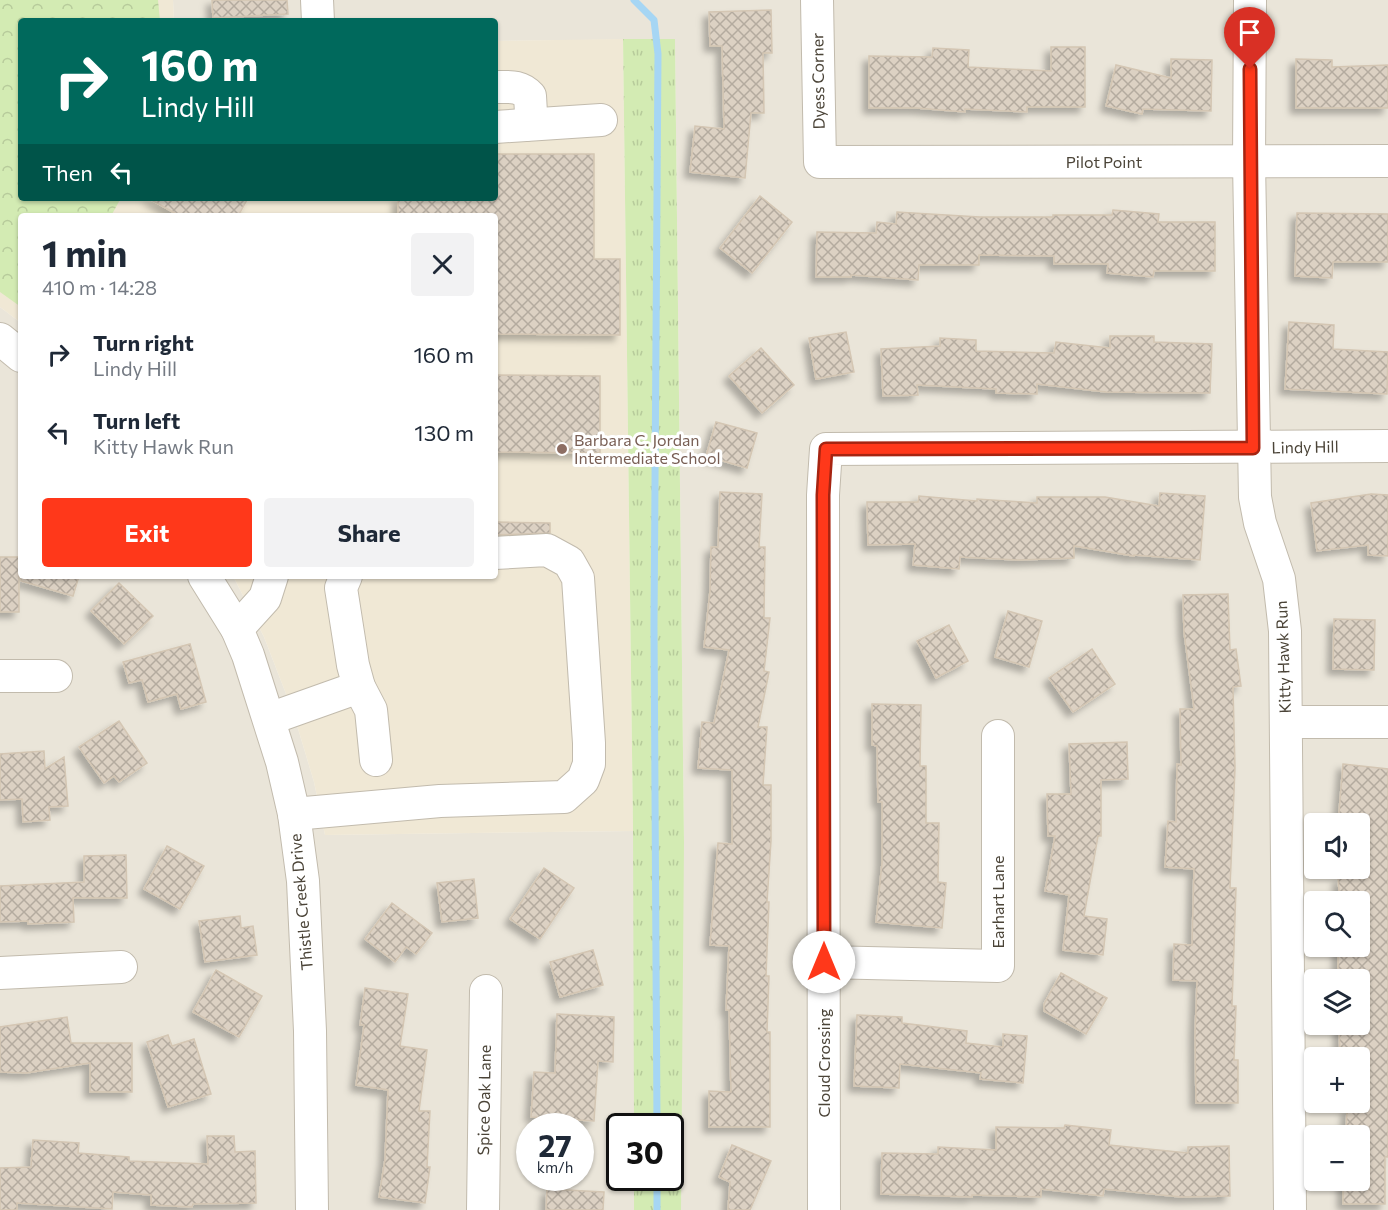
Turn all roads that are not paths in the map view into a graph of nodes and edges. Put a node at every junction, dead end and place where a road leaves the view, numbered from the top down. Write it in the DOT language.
graph roads {
  1 [pos="817,0"];
  2 [pos="1250,0"];
  3 [pos="498,87"];
  4 [pos="601,120"];
  5 [pos="510,126"];
  6 [pos="1388,161"];
  7 [pos="820,162"];
  8 [pos="1249,162"];
  9 [pos="0,339"];
  10 [pos="18,354"];
  11 [pos="1388,446"];
  12 [pos="1253,448"];
  13 [pos="826,449"];
  14 [pos="498,553"];
  15 [pos="206,579"];
  16 [pos="272,579"];
  17 [pos="345,579"];
  18 [pos="237,629"];
  19 [pos="0,676"];
  20 [pos="56,676"];
  21 [pos="359,687"];
  22 [pos="268,719"];
  23 [pos="1286,722"];
  24 [pos="1388,722"];
  25 [pos="998,736"];
  26 [pos="376,760"];
  27 [pos="294,814"];
  28 [pos="824,962"];
  29 [pos="122,967"];
  30 [pos="0,973"];
  31 [pos="486,991"];
  32 [pos="312,1210"];
  33 [pos="483,1210"];
  34 [pos="824,1210"];
  35 [pos="1290,1210"];
  1 -- 7 [label="street, Dyess Corner"];
  2 -- 8 [label="street, Kitty Hawk Run"];
  3 -- 5 [label="street"];
  4 -- 5 [label="street"];
  6 -- 8 [label="street, Pilot Point"];
  7 -- 8 [label="street, Pilot Point"];
  8 -- 12 [label="street, Kitty Hawk Run"];
  9 -- 10 [label="street"];
  11 -- 12 [label="street, Lindy Hill"];
  12 -- 13 [label="street, Lindy Hill"];
  12 -- 23 [label="street, Kitty Hawk Run"];
  13 -- 28 [label="street, Cloud Crossing"];
  14 -- 27 [label="street"];
  15 -- 18 [label="street, Thistle Creek Drive"];
  16 -- 18 [label="street"];
  17 -- 21 [label="street"];
  18 -- 22 [label="street, Thistle Creek Drive"];
  19 -- 20 [label="street"];
  21 -- 22 [label="street"];
  21 -- 26 [label="street"];
  22 -- 27 [label="street, Thistle Creek Drive"];
  23 -- 24 [label="street"];
  23 -- 35 [label="street, Kitty Hawk Run"];
  25 -- 28 [label="street, Earhart Lane"];
  27 -- 32 [label="street, Thistle Creek Drive"];
  28 -- 34 [label="street, Cloud Crossing"];
  29 -- 30 [label="street"];
  31 -- 33 [label="street, Spice Oak Lane"];
}
